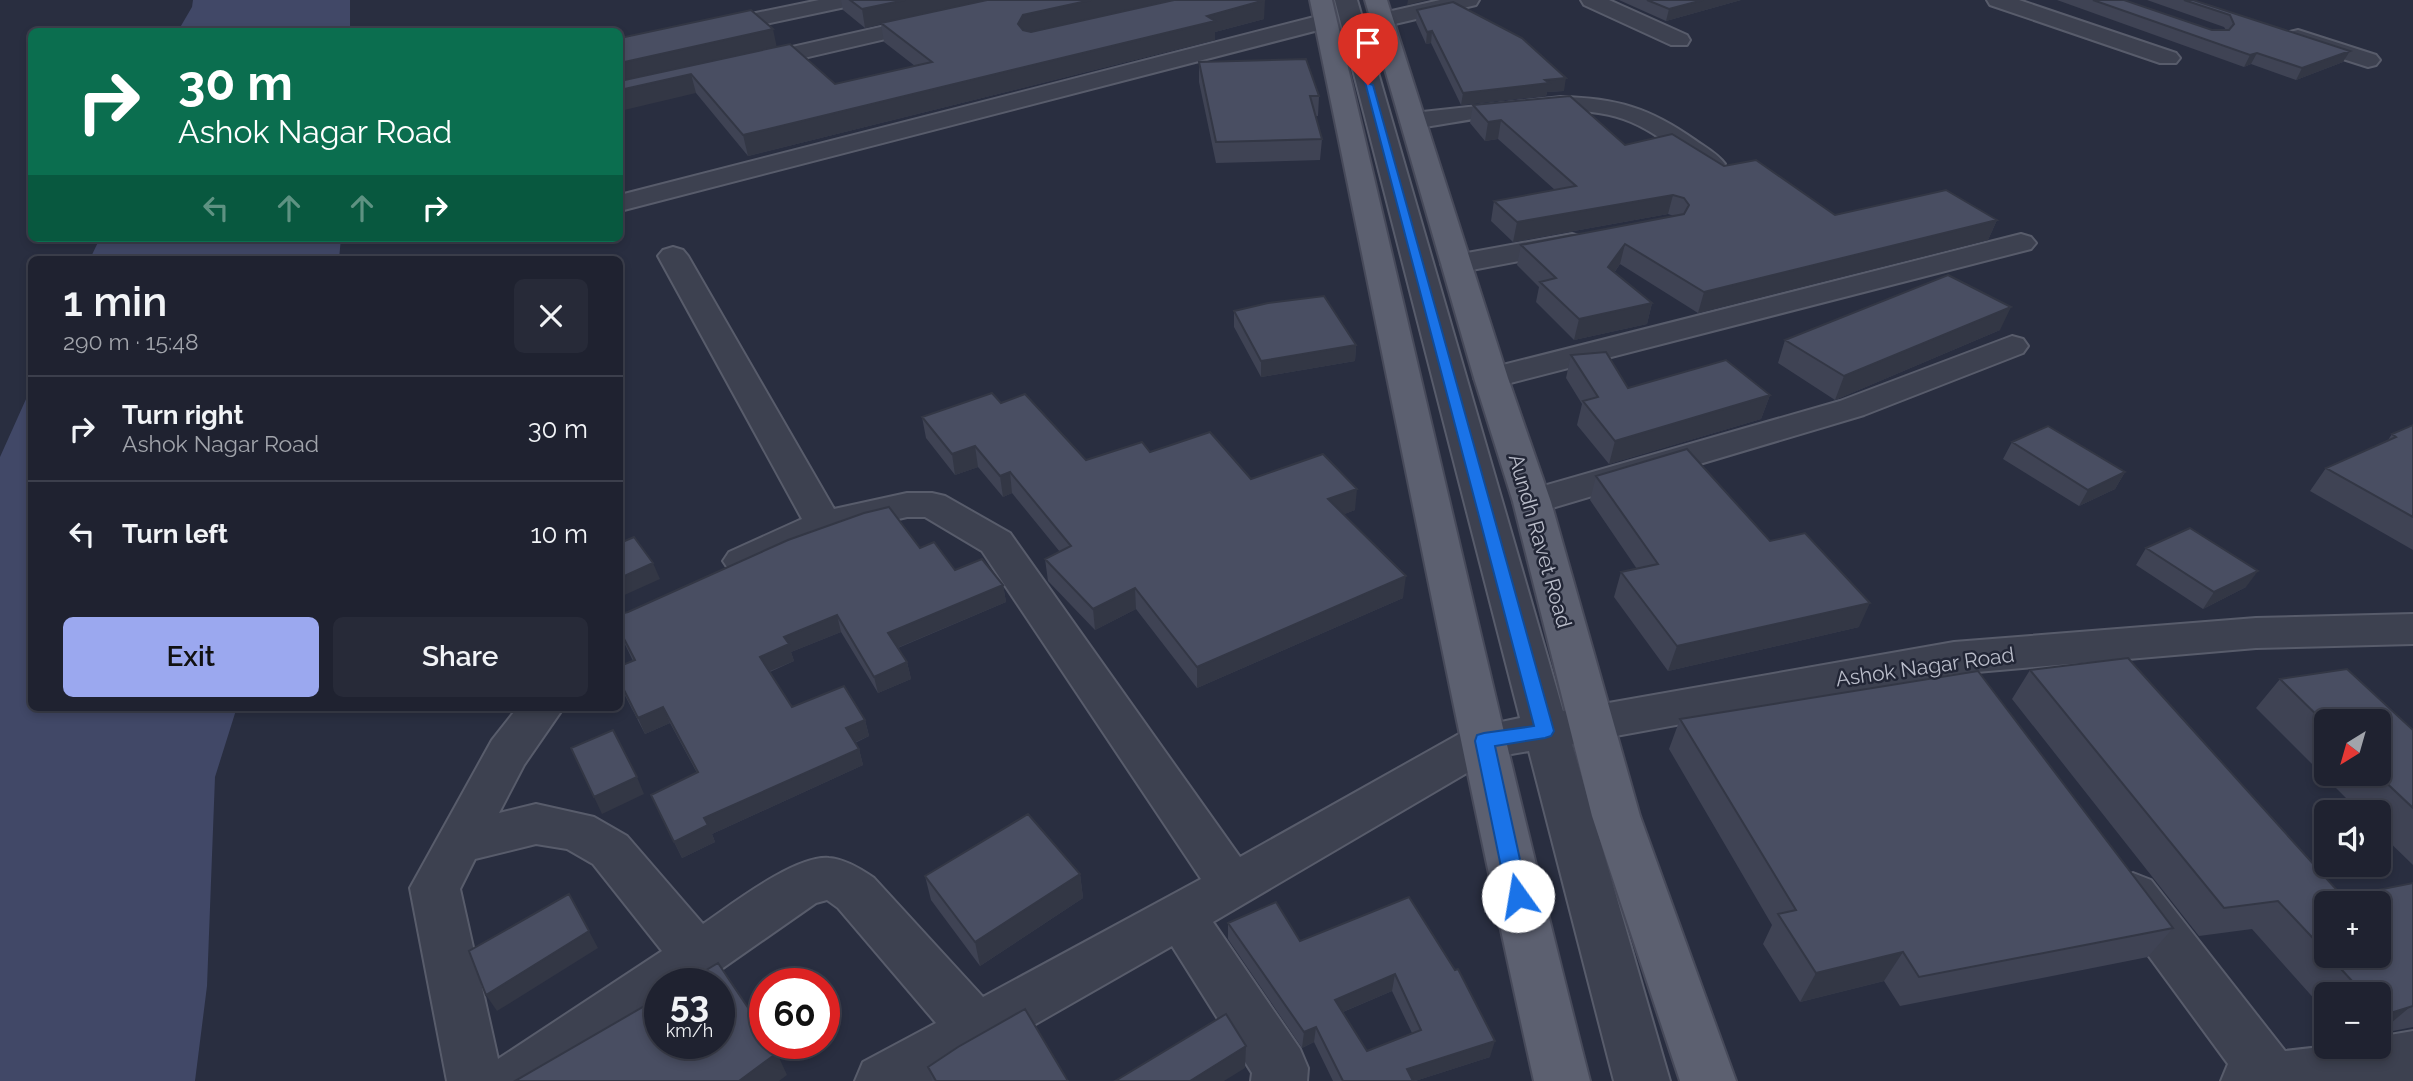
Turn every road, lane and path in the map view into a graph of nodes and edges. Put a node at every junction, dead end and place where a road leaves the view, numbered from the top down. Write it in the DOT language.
graph roads {
  1 [pos="850,0"];
  2 [pos="1028,0"];
  3 [pos="1468,0"];
  4 [pos="1592,0"];
  5 [pos="1998,0"];
  6 [pos="1331,7"];
  7 [pos="1379,10"];
  8 [pos="2277,30"];
  9 [pos="1679,40"];
  10 [pos="623,47"];
  11 [pos="2168,58"];
  12 [pos="2368,60"];
  13 [pos="723,70"];
  14 [pos="1413,121"];
  15 [pos="1718,168"];
  16 [pos="623,202"];
  17 [pos="1602,238"];
  18 [pos="2021,243"];
  19 [pos="673,256"];
  20 [pos="1456,264"];
  21 [pos="2012,346"];
  22 [pos="1491,378"];
  23 [pos="1532,502"];
  24 [pos="824,524"];
  25 [pos="704,578"];
  26 [pos="2413,629"];
  27 [pos="1954,658"];
  28 [pos="1988,702"];
  29 [pos="539,711"];
  30 [pos="1590,724"];
  31 [pos="1545,731"];
  32 [pos="1484,741"];
  33 [pos="459,844"];
  34 [pos="2106,858"];
  35 [pos="1233,886"];
  36 [pos="1180,915"];
  37 [pos="698,956"];
  38 [pos="976,1029"];
  39 [pos="2413,1057"];
  40 [pos="2259,1080"];
  41 [pos="475,1081"];
  42 [pos="514,1081"];
  43 [pos="884,1081"];
  44 [pos="1279,1081"];
  45 [pos="1562,1081"];
  46 [pos="1642,1081"];
  47 [pos="1708,1081"];
  1 -- 10 [label="street"];
  2 -- 13 [label="street"];
  3 -- 7 [label="street"];
  4 -- 9 [label="street"];
  5 -- 11 [label="street"];
  6 -- 16 [label="street"];
  6 -- 31 [label="street"];
  6 -- 32 [label="main road"];
  7 -- 14 [label="main road, Aundh Ravet Road"];
  8 -- 12 [label="street"];
  14 -- 15 [label="street"];
  14 -- 20 [label="main road, Aundh Ravet Road"];
  17 -- 20 [label="street"];
  18 -- 22 [label="street"];
  19 -- 24 [label="street"];
  20 -- 22 [label="main road, Aundh Ravet Road"];
  21 -- 23 [label="street"];
  22 -- 23 [label="main road, Aundh Ravet Road"];
  23 -- 30 [label="main road, Aundh Ravet Road"];
  24 -- 25 [label="street"];
  24 -- 35 [label="street"];
  26 -- 27 [label="street, Ashok Nagar Road"];
  27 -- 28 [label="street"];
  27 -- 30 [label="street, Ashok Nagar Road"];
  29 -- 33 [label="street"];
  30 -- 31 [label="street, Ashok Nagar Road"];
  30 -- 47 [label="main road, Aundh Ravet Road"];
  31 -- 32 [label="street, Ashok Nagar Road"];
  31 -- 46 [label="street"];
  32 -- 35 [label="street"];
  32 -- 45 [label="main road"];
  33 -- 37 [label="street"];
  33 -- 41 [label="street"];
  34 -- 40 [label="street"];
  35 -- 36 [label="street"];
  36 -- 38 [label="street"];
  36 -- 44 [label="street"];
  37 -- 38 [label="street"];
  37 -- 42 [label="street"];
  38 -- 43 [label="street"];
  39 -- 40 [label="street"];
}
